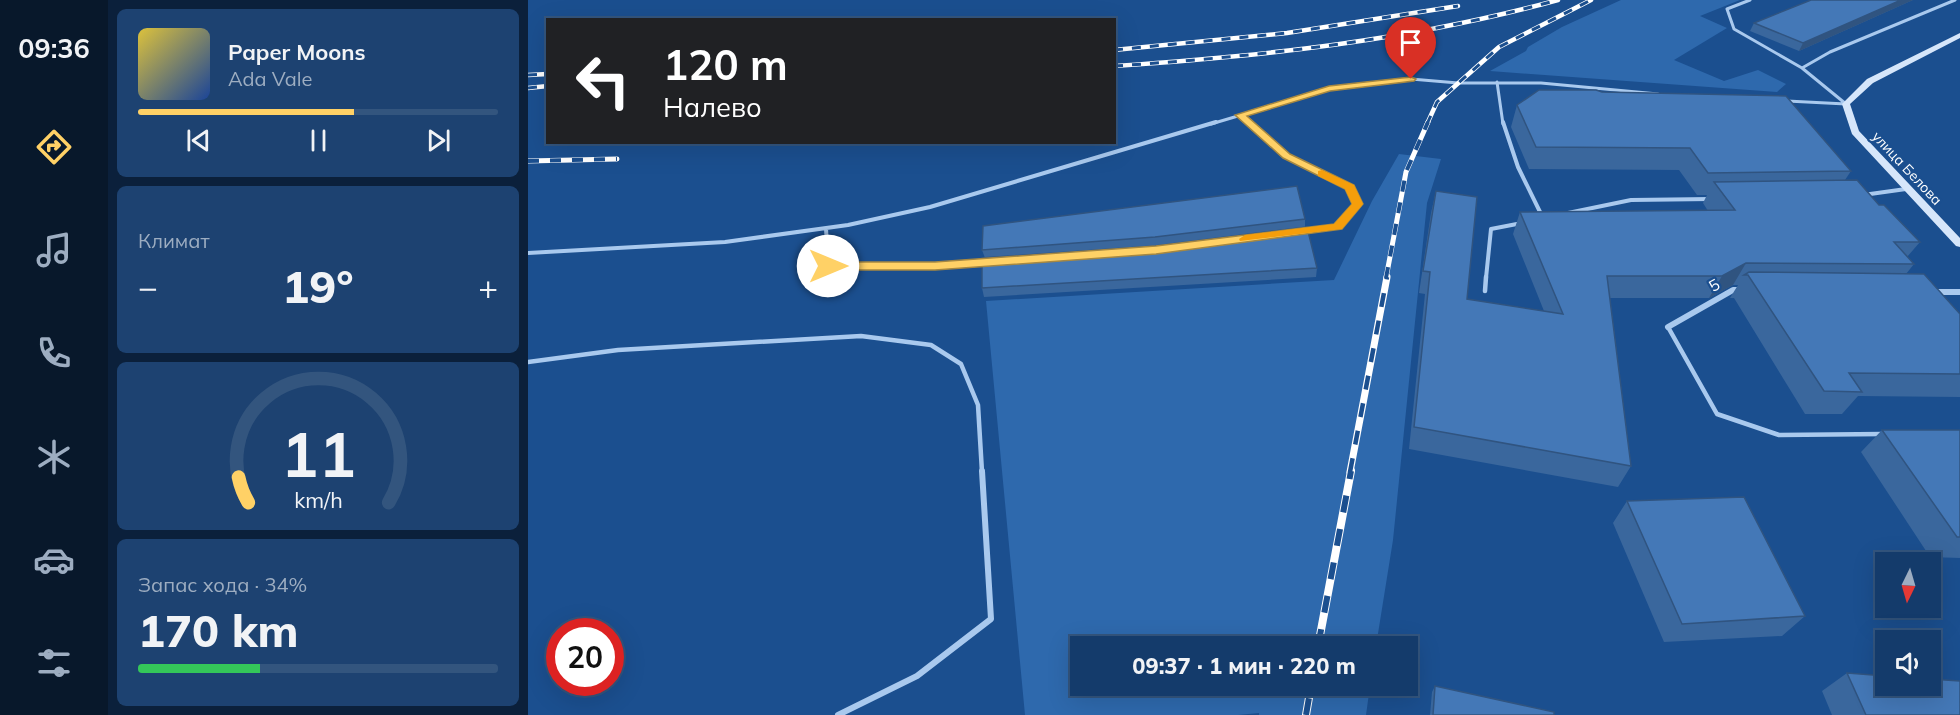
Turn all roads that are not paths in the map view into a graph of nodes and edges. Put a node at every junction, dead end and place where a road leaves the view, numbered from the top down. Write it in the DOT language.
graph roads {
  1 [pos="1750,0"];
  2 [pos="1955,0"];
  3 [pos="1960,35"];
  4 [pos="1802,68"];
  5 [pos="1497,82"];
  6 [pos="1659,94"];
  7 [pos="1778,101"];
  8 [pos="1846,104"];
  9 [pos="1240,115"];
  10 [pos="1906,189"];
  11 [pos="1851,196"];
  12 [pos="1713,199"];
  13 [pos="1565,213"];
  14 [pos="826,228"];
  15 [pos="1293,233"];
  16 [pos="1960,244"];
  17 [pos="528,253"];
  18 [pos="993,262"];
  19 [pos="1745,290"];
  20 [pos="1485,291"];
  21 [pos="1924,291"];
  22 [pos="1960,292"];
  23 [pos="1668,327"];
  24 [pos="528,362"];
  25 [pos="1892,434"];
  26 [pos="838,715"];
  1 -- 4 [label="lane"];
  2 -- 4 [label="lane"];
  3 -- 8 [label="main road"];
  4 -- 8 [label="lane"];
  5 -- 6 [label="lane"];
  5 -- 9 [label="lane"];
  5 -- 20 [label="lane"];
  7 -- 8 [label="lane"];
  8 -- 10 [label="main road, улица Белова"];
  9 -- 14 [label="lane"];
  9 -- 15 [label="lane"];
  10 -- 11 [label="lane"];
  10 -- 16 [label="main road, улица Белова"];
  12 -- 13 [label="lane"];
  14 -- 17 [label="lane"];
  14 -- 18 [label="lane"];
  19 -- 23 [label="street, 5"];
  21 -- 22 [label="street"];
  23 -- 25 [label="lane"];
  24 -- 26 [label="lane"];
}
